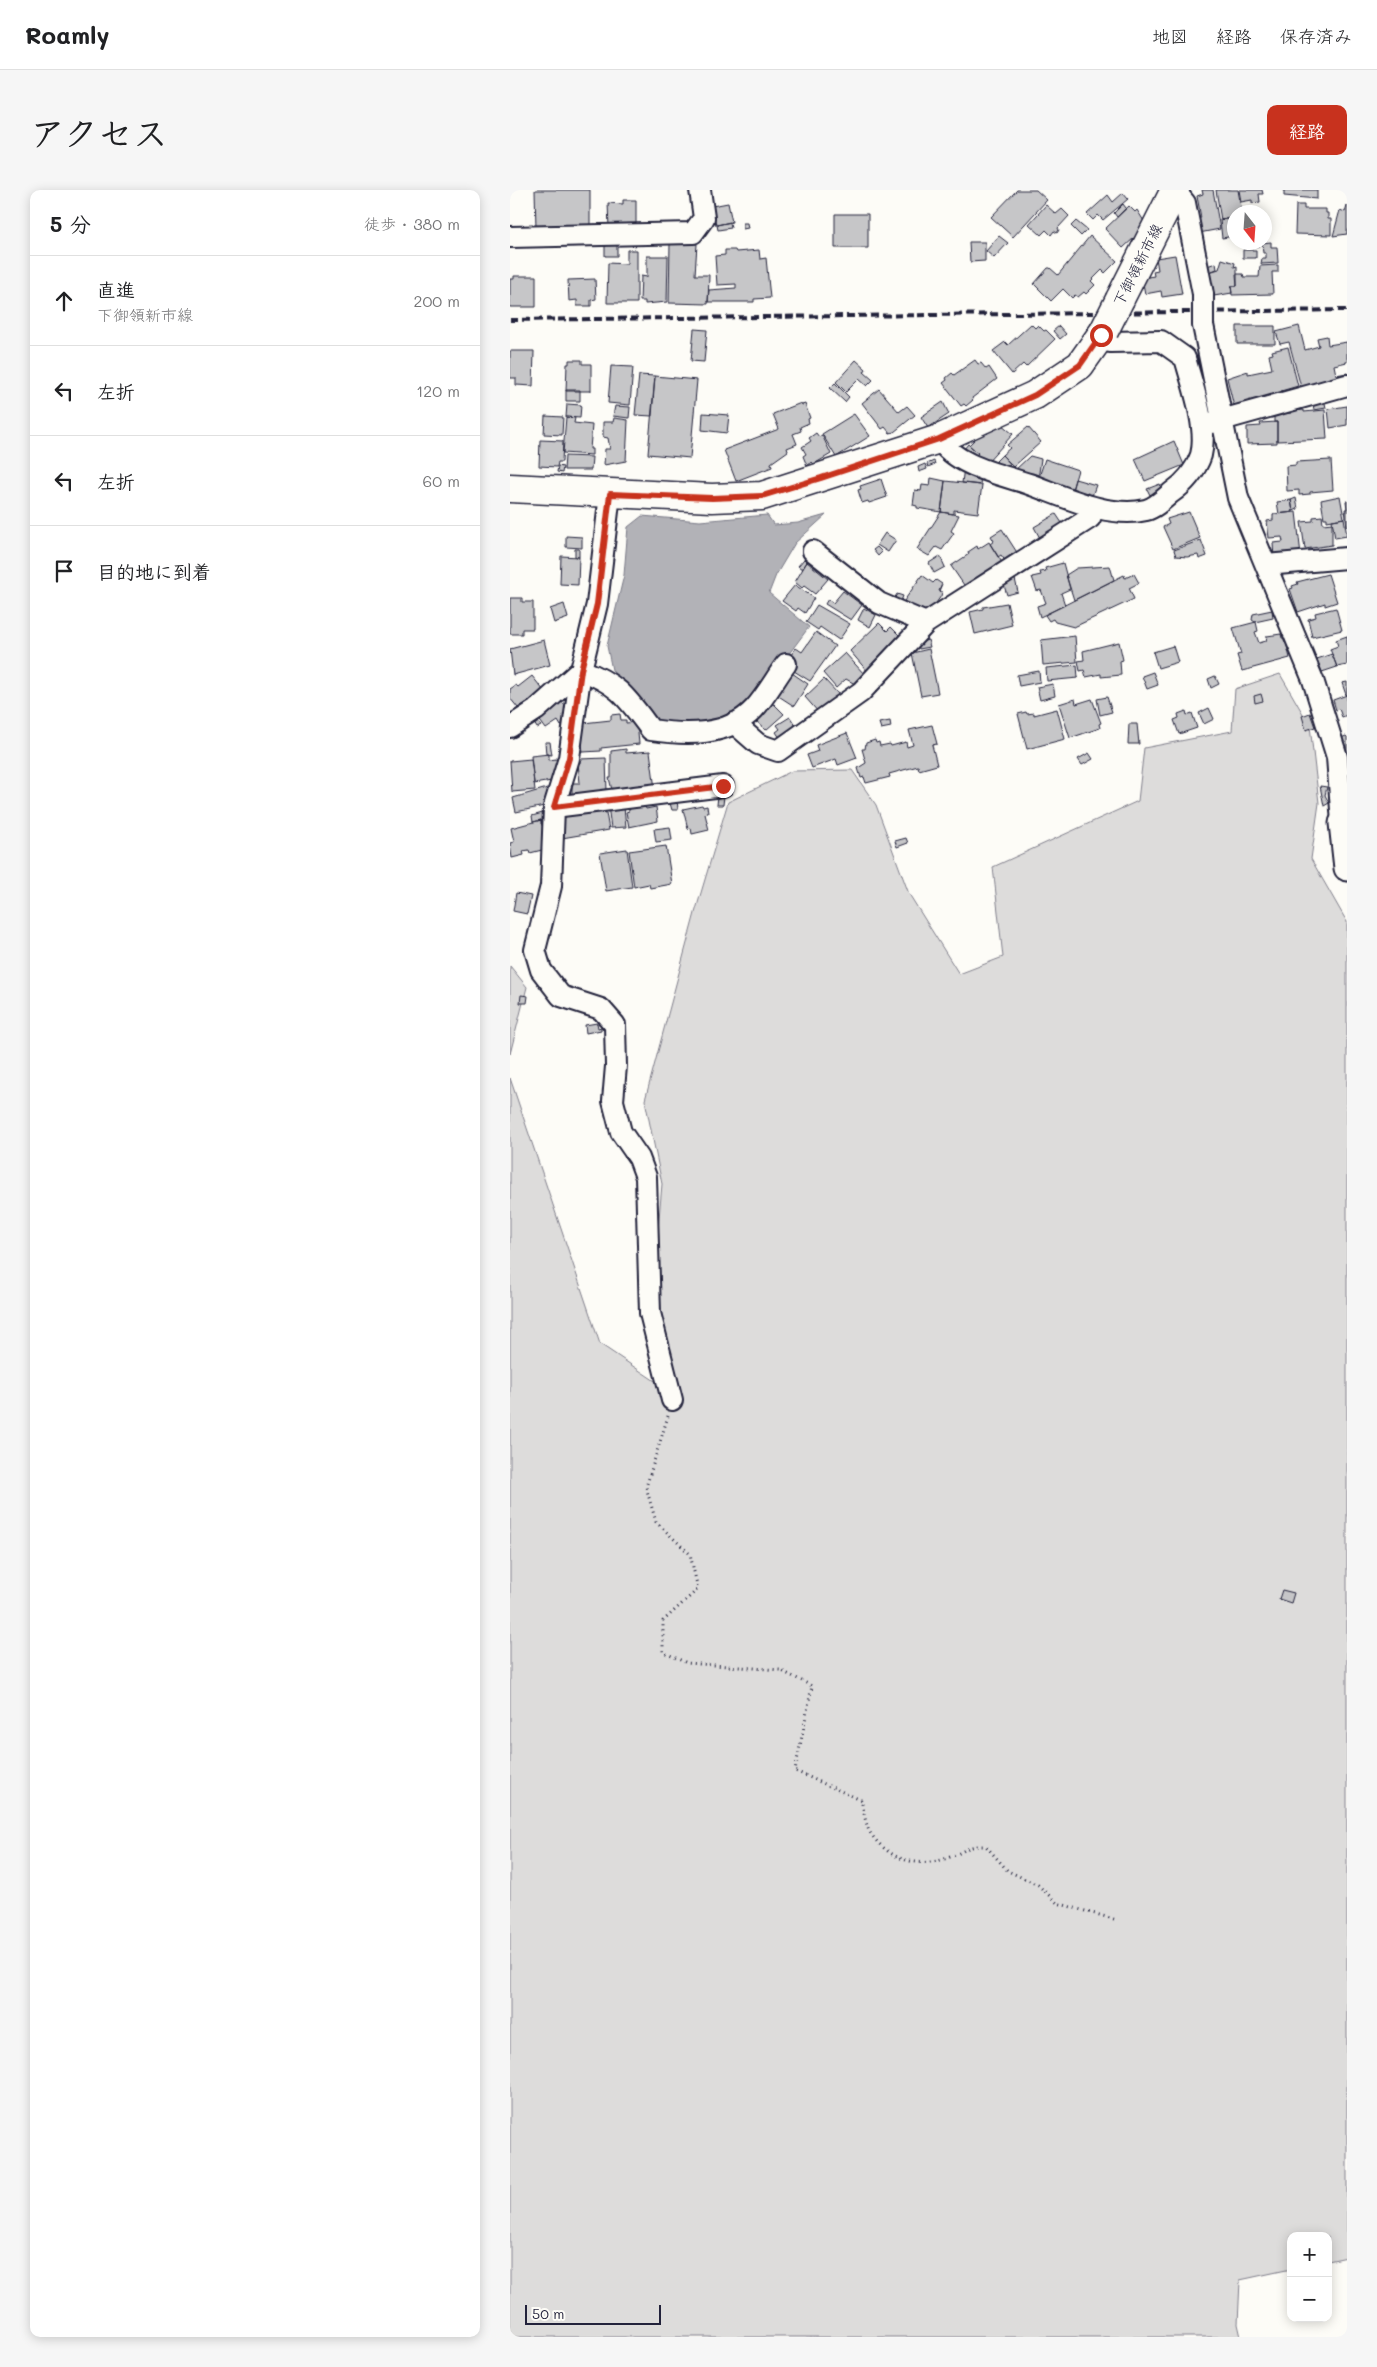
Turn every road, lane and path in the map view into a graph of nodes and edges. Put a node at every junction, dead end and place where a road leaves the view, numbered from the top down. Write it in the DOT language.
graph roads {
  1 [pos="700,190"];
  2 [pos="1179,190"];
  3 [pos="510,237"];
  4 [pos="1102,333"];
  5 [pos="1347,385"];
  6 [pos="1222,419"];
  7 [pos="1202,426"];
  8 [pos="939,439"];
  9 [pos="510,488"];
  10 [pos="610,494"];
  11 [pos="1094,508"];
  12 [pos="813,551"];
  13 [pos="1347,558"];
  14 [pos="1266,565"];
  15 [pos="926,623"];
  16 [pos="786,664"];
  17 [pos="581,670"];
  18 [pos="734,723"];
  19 [pos="510,728"];
  20 [pos="723,786"];
  21 [pos="554,807"];
  22 [pos="1344,822"];
  23 [pos="1347,868"];
  24 [pos="672,1400"];
  25 [pos="1117,1920"];
  1 -- 3 [label="street"];
  2 -- 4 [label="main road, 下御領新市線, bridge"];
  2 -- 6 [label="street, bridge"];
  4 -- 7 [label="street"];
  4 -- 8 [label="main road, 下御領新市線"];
  5 -- 6 [label="street"];
  6 -- 7 [label="street"];
  6 -- 14 [label="street"];
  7 -- 11 [label="street"];
  8 -- 10 [label="main road, 下御領新市線"];
  8 -- 11 [label="street"];
  9 -- 10 [label="main road, 下御領新市線"];
  10 -- 17 [label="street"];
  11 -- 15 [label="street"];
  12 -- 15 [label="street"];
  13 -- 14 [label="street"];
  14 -- 22 [label="street"];
  15 -- 18 [label="street"];
  16 -- 18 [label="street"];
  17 -- 18 [label="street"];
  17 -- 19 [label="street"];
  17 -- 21 [label="street"];
  20 -- 21 [label="street"];
  21 -- 24 [label="street"];
  22 -- 23 [label="street"];
  24 -- 25 [label="path"];
}
